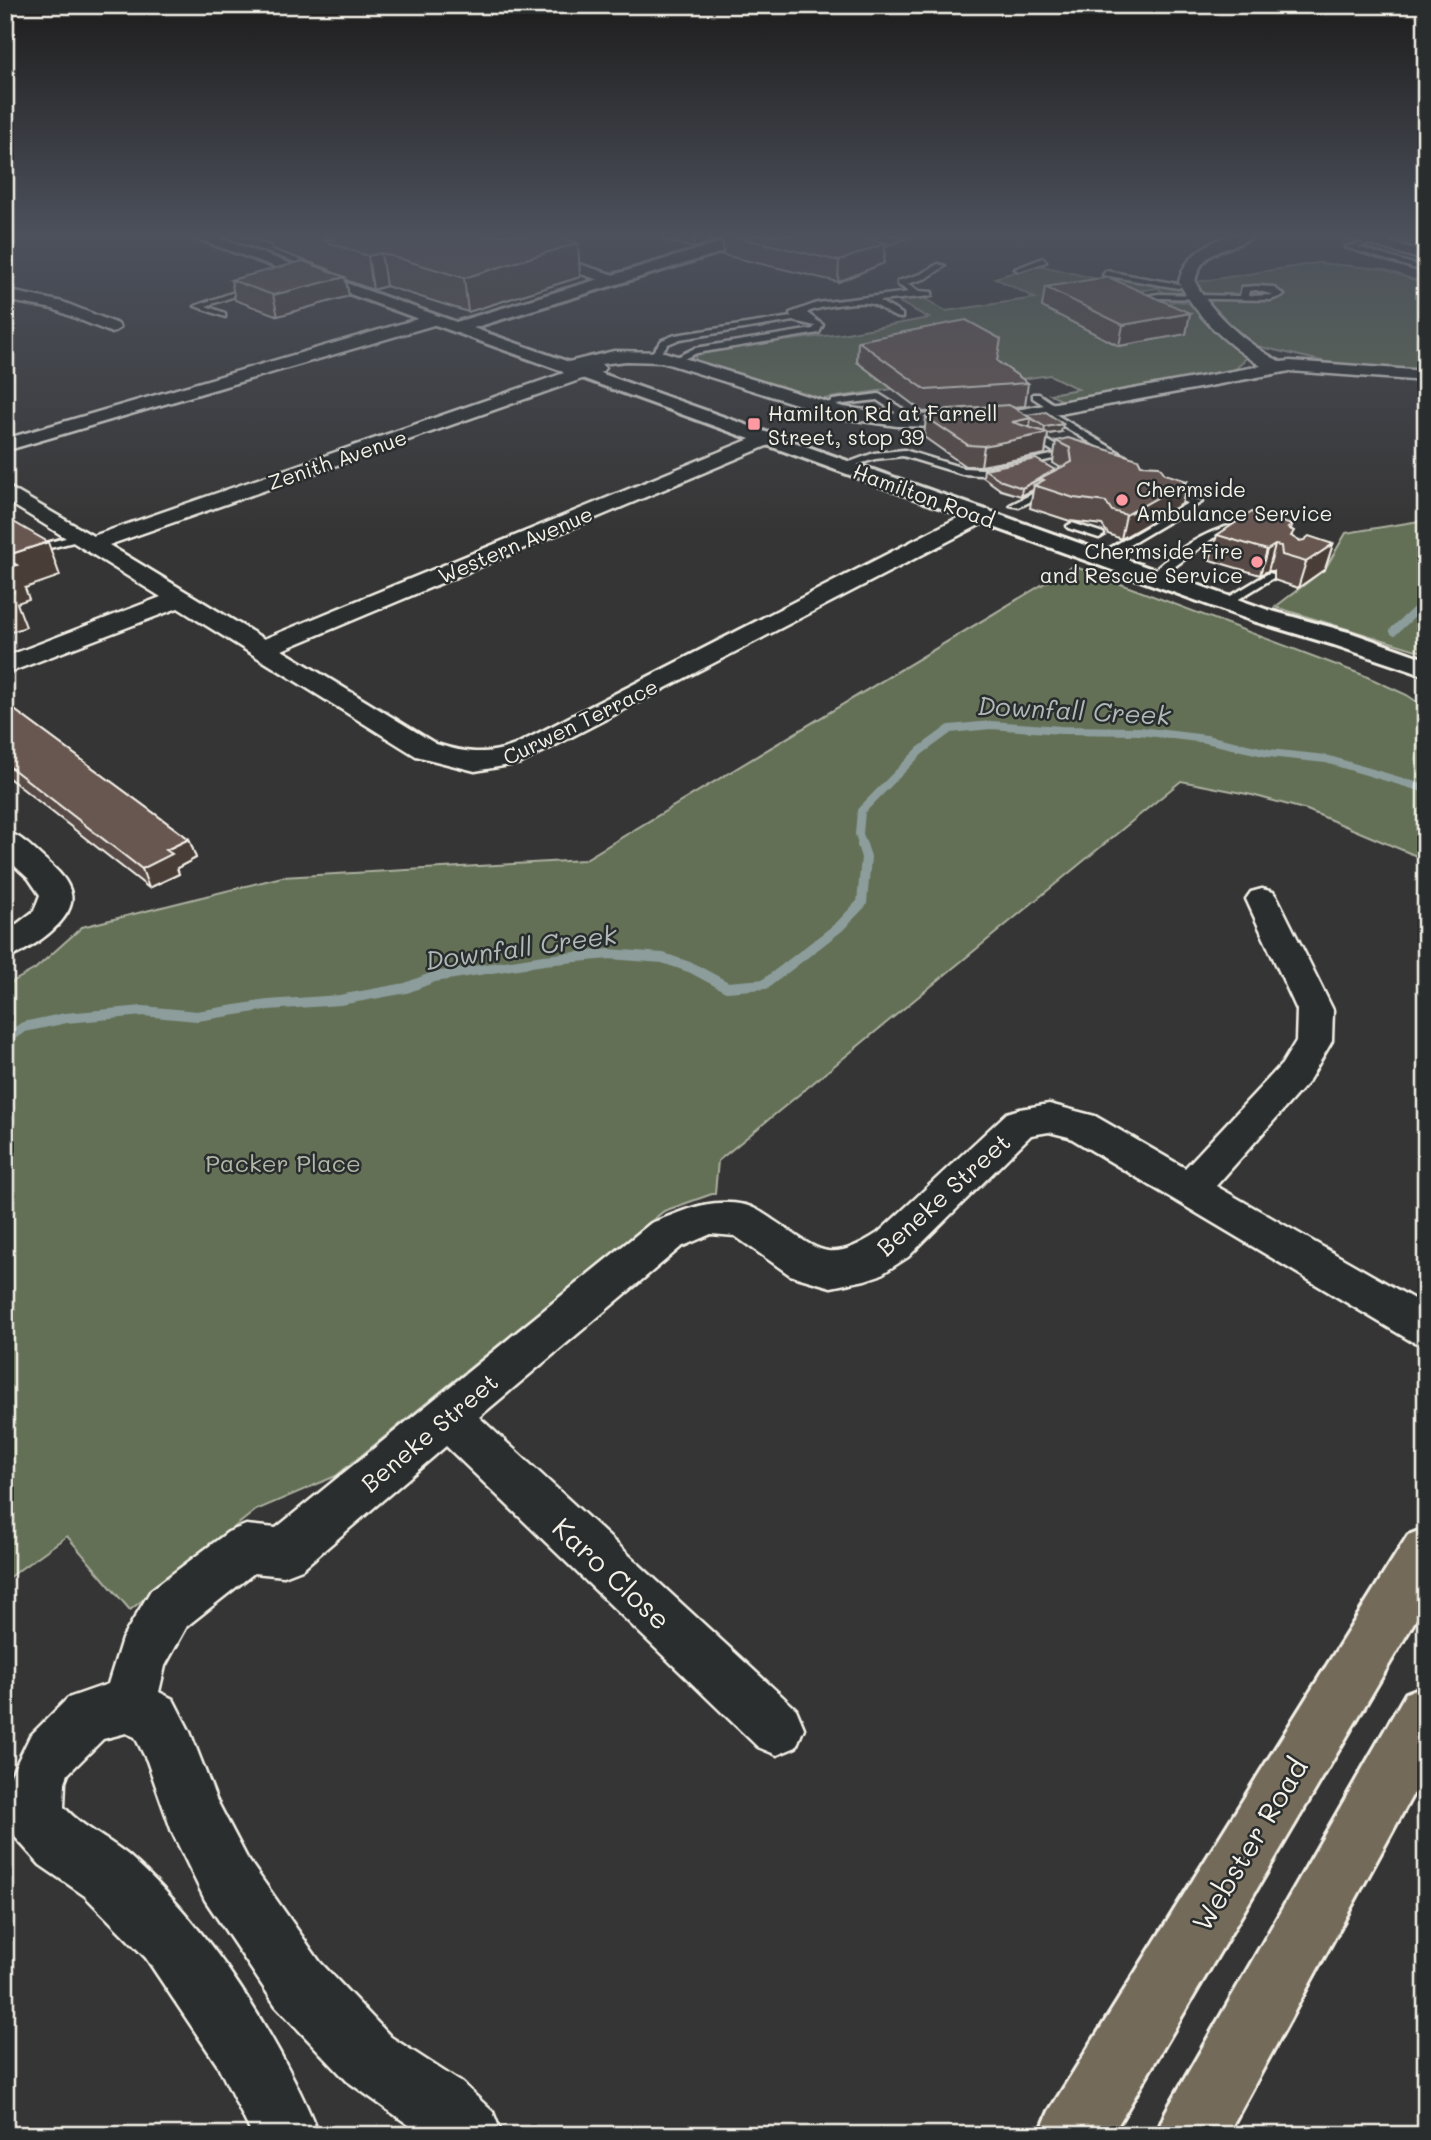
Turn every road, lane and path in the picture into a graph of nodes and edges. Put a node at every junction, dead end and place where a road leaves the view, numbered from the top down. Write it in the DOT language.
graph roads {
  1 [pos="380,335"];
  2 [pos="475,335"];
  3 [pos="692,335"];
  4 [pos="801,335"];
  5 [pos="1235,335"];
  6 [pos="652,357"];
  7 [pos="673,360"];
  8 [pos="1276,368"];
  9 [pos="574,371"];
  10 [pos="1426,376"];
  11 [pos="1046,405"];
  12 [pos="1007,418"];
  13 [pos="767,439"];
  14 [pos="5,445"];
  15 [pos="1037,461"];
  16 [pos="844,466"];
  17 [pos="1053,471"];
  18 [pos="1143,471"];
  19 [pos="1062,481"];
  20 [pos="5,491"];
  21 [pos="1165,492"];
  22 [pos="1015,505"];
  23 [pos="981,515"];
  24 [pos="1072,526"];
  25 [pos="1258,529"];
  26 [pos="5,538"];
  27 [pos="86,540"];
  28 [pos="1100,547"];
  29 [pos="1269,576"];
  30 [pos="1153,577"];
  31 [pos="182,598"];
  32 [pos="1225,603"];
  33 [pos="1259,615"];
  34 [pos="262,649"];
  35 [pos="5,666"];
  36 [pos="1426,668"];
  37 [pos="1426,691"];
  38 [pos="5,841"];
  39 [pos="1262,899"];
  40 [pos="5,948"];
  41 [pos="1190,1189"];
  42 [pos="1426,1328"];
  43 [pos="447,1417"];
  44 [pos="1426,1553"];
  45 [pos="130,1705"];
  46 [pos="1426,1713"];
  47 [pos="777,1728"];
  48 [pos="287,2135"];
  49 [pos="470,2135"];
  50 [pos="1073,2135"];
  51 [pos="1191,2135"];
  1 -- 14 [label="street"];
  2 -- 9 [label="main road, Hamilton Road"];
  3 -- 6 [label="lane"];
  4 -- 7 [label="lane"];
  5 -- 8 [label="street"];
  6 -- 7 [label="street, Zenith Avenue"];
  6 -- 9 [label="street, Zenith Avenue"];
  7 -- 12 [label="street, Zenith Avenue"];
  8 -- 10 [label="street, Zenith Avenue"];
  8 -- 11 [label="street, Zenith Avenue"];
  9 -- 13 [label="main road, Hamilton Road"];
  9 -- 27 [label="street, Zenith Avenue"];
  11 -- 12 [label="street, Zenith Avenue"];
  11 -- 18 [label="lane"];
  12 -- 15 [label="lane"];
  13 -- 16 [label="main road, Hamilton Road"];
  13 -- 34 [label="street, Western Avenue"];
  15 -- 16 [label="lane"];
  15 -- 17 [label="lane"];
  16 -- 23 [label="main road, Hamilton Road"];
  19 -- 22 [label="lane"];
  20 -- 27 [label="street, Curwen Terrace"];
  21 -- 28 [label="lane"];
  23 -- 28 [label="main road, Hamilton Road"];
  23 -- 34 [label="street, Curwen Terrace"];
  24 -- 28 [label="lane"];
  25 -- 30 [label="lane"];
  26 -- 27 [label="lane"];
  27 -- 31 [label="street, Curwen Terrace"];
  28 -- 30 [label="main road, Hamilton Road"];
  29 -- 32 [label="lane"];
  30 -- 32 [label="main road, Hamilton Road"];
  31 -- 34 [label="street, Curwen Terrace"];
  31 -- 35 [label="street"];
  32 -- 33 [label="main road, Hamilton Road"];
  33 -- 36 [label="main road, Hamilton Road"];
  33 -- 37 [label="main road, Hamilton Road"];
  38 -- 40 [label="street"];
  39 -- 41 [label="street"];
  41 -- 42 [label="street, Beneke Street"];
  41 -- 43 [label="street, Beneke Street"];
  43 -- 45 [label="street, Beneke Street"];
  43 -- 47 [label="street, Karo Close"];
  44 -- 50 [label="main road, Webster Road"];
  45 -- 48 [label="street"];
  45 -- 49 [label="street"];
  46 -- 51 [label="main road"];
}
